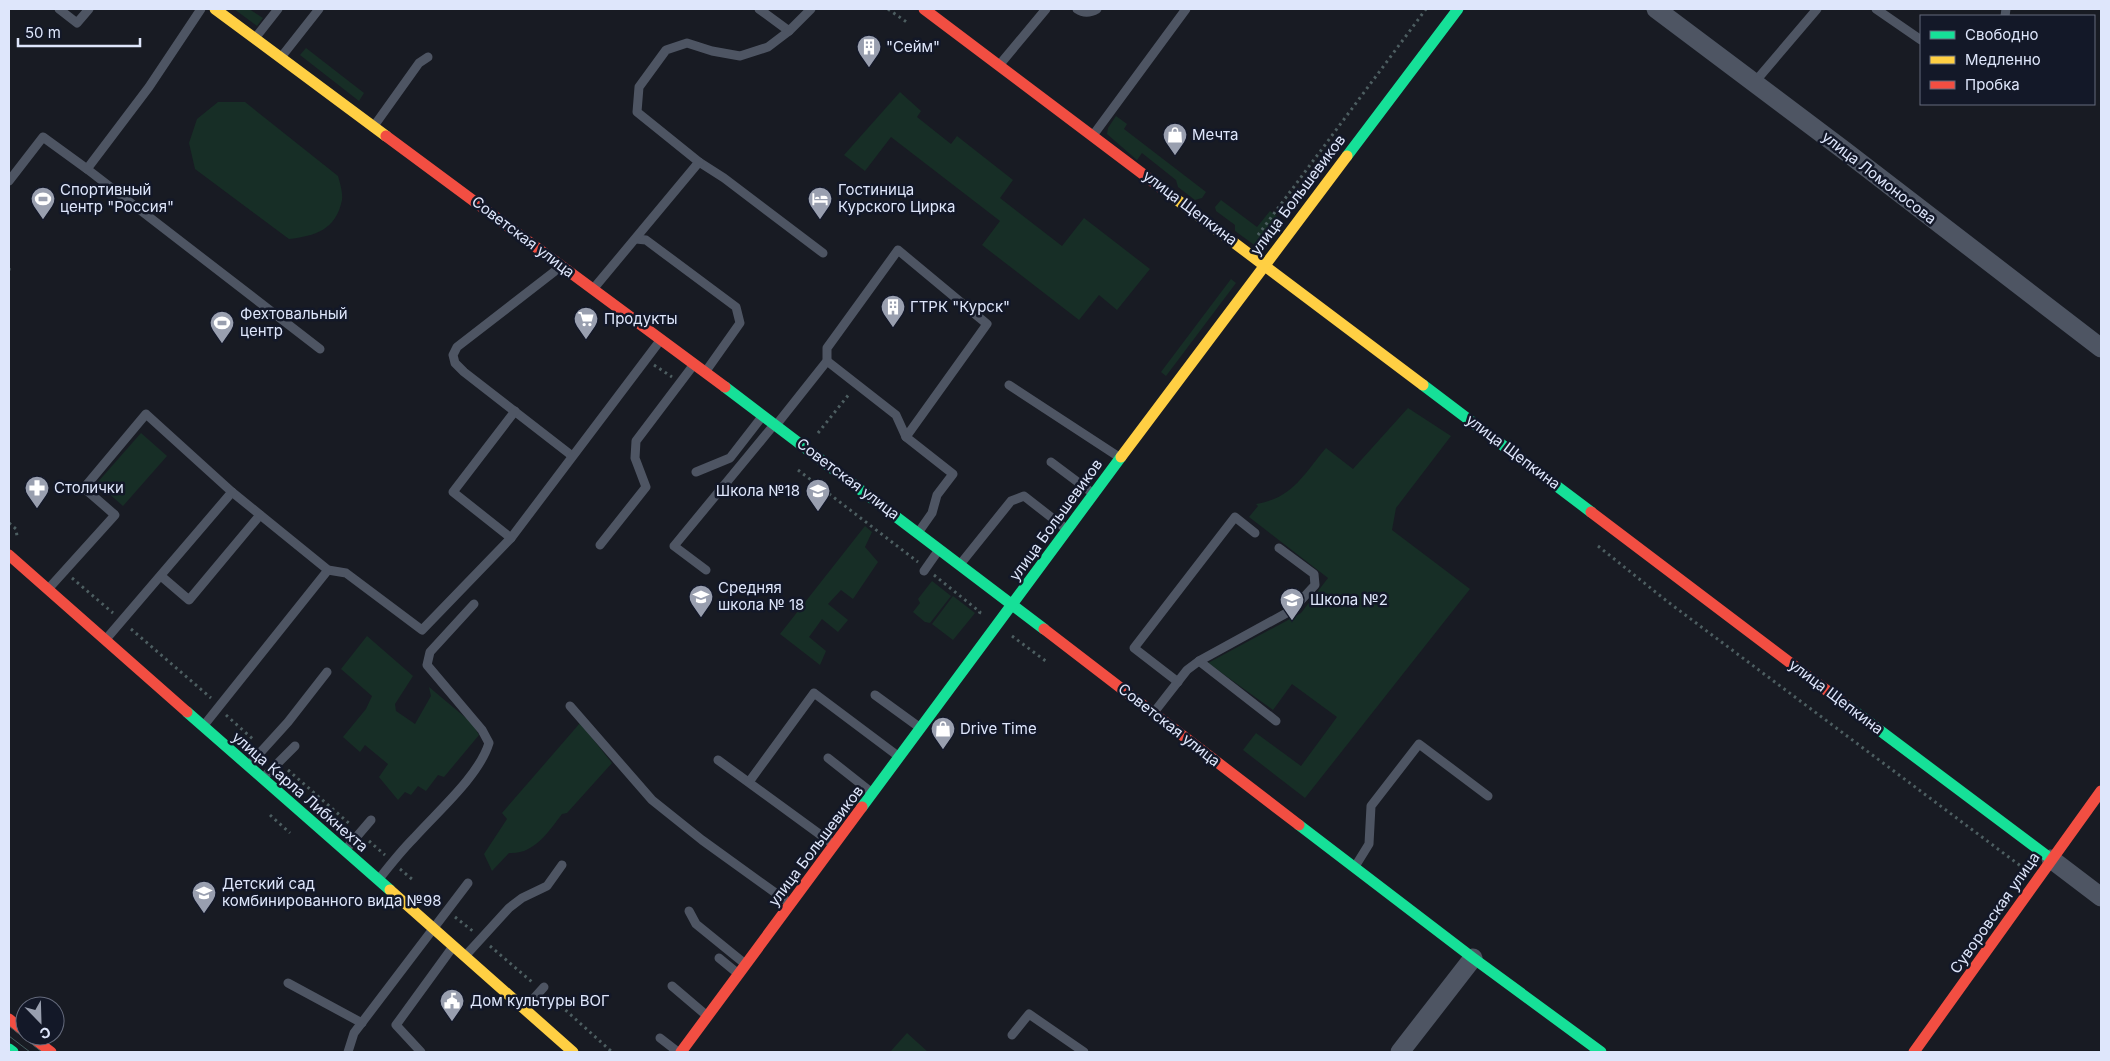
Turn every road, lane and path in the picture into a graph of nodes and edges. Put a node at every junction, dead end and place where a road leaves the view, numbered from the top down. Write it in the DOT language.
graph roads {
  1 [pos="59,9"];
  2 [pos="89,9"];
  3 [pos="201,9"];
  4 [pos="215,9"];
  5 [pos="278,9"];
  6 [pos="319,9"];
  7 [pos="759,9"];
  8 [pos="811,9"];
  9 [pos="924,9"];
  10 [pos="1046,9"];
  11 [pos="1077,9"];
  12 [pos="1097,9"];
  13 [pos="1186,9"];
  14 [pos="1426,9"];
  15 [pos="1458,9"];
  16 [pos="1656,9"];
  17 [pos="1817,9"];
  18 [pos="1876,9"];
  19 [pos="789,32"];
  20 [pos="254,39"];
  21 [pos="1920,39"];
  22 [pos="428,57"];
  23 [pos="281,59"];
  24 [pos="999,65"];
  25 [pos="1754,83"];
  26 [pos="374,127"];
  27 [pos="1093,136"];
  28 [pos="699,162"];
  29 [pos="87,169"];
  30 [pos="9,181"];
  31 [pos="636,239"];
  32 [pos="1246,251"];
  33 [pos="823,253"];
  34 [pos="1264,264"];
  35 [pos="562,266"];
  36 [pos="593,290"];
  37 [pos="660,340"];
  38 [pos="2101,348"];
  39 [pos="320,349"];
  40 [pos="827,361"];
  41 [pos="694,365"];
  42 [pos="705,372"];
  43 [pos="856,384"];
  44 [pos="1009,385"];
  45 [pos="515,411"];
  46 [pos="762,415"];
  47 [pos="775,425"];
  48 [pos="817,434"];
  49 [pos="906,437"];
  50 [pos="571,455"];
  51 [pos="1120,458"];
  52 [pos="1051,462"];
  53 [pos="696,472"];
  54 [pos="232,492"];
  55 [pos="1093,494"];
  56 [pos="260,514"];
  57 [pos="1067,529"];
  58 [pos="918,532"];
  59 [pos="1255,533"];
  60 [pos="511,538"];
  61 [pos="1591,541"];
  62 [pos="600,545"];
  63 [pos="1279,548"];
  64 [pos="940,549"];
  65 [pos="10,558"];
  66 [pos="960,564"];
  67 [pos="328,570"];
  68 [pos="706,570"];
  69 [pos="64,571"];
  70 [pos="924,571"];
  71 [pos="161,576"];
  72 [pos="48,589"];
  73 [pos="474,604"];
  74 [pos="1013,604"];
  75 [pos="122,621"];
  76 [pos="106,640"];
  77 [pos="1199,661"];
  78 [pos="327,672"];
  79 [pos="1178,682"];
  80 [pos="875,694"];
  81 [pos="221,706"];
  82 [pos="570,706"];
  83 [pos="1154,713"];
  84 [pos="1276,721"];
  85 [pos="203,726"];
  86 [pos="922,728"];
  87 [pos="295,746"];
  88 [pos="264,749"];
  89 [pos="901,757"];
  90 [pos="828,758"];
  91 [pos="718,760"];
  92 [pos="278,761"];
  93 [pos="248,766"];
  94 [pos="262,779"];
  95 [pos="749,782"];
  96 [pos="2101,791"];
  97 [pos="873,794"];
  98 [pos="1488,796"];
  99 [pos="371,820"];
  100 [pos="360,833"];
  101 [pos="835,845"];
  102 [pos="344,851"];
  103 [pos="2051,859"];
  104 [pos="393,862"];
  105 [pos="562,865"];
  106 [pos="1354,867"];
  107 [pos="2037,879"];
  108 [pos="377,880"];
  109 [pos="468,883"];
  110 [pos="420,886"];
  111 [pos="2101,897"];
  112 [pos="791,905"];
  113 [pos="446,910"];
  114 [pos="689,910"];
  115 [pos="432,928"];
  116 [pos="480,938"];
  117 [pos="453,946"];
  118 [pos="464,957"];
  119 [pos="719,958"];
  120 [pos="1473,958"];
  121 [pos="746,965"];
  122 [pos="739,975"];
  123 [pos="288,983"];
  124 [pos="672,986"];
  125 [pos="543,989"];
  126 [pos="524,1009"];
  127 [pos="708,1016"];
  128 [pos="362,1023"];
  129 [pos="1012,1035"];
  130 [pos="660,1038"];
  131 [pos="9,1049"];
  132 [pos="13,1052"];
  133 [pos="348,1052"];
  134 [pos="421,1052"];
  135 [pos="573,1052"];
  136 [pos="612,1052"];
  137 [pos="680,1052"];
  138 [pos="1084,1052"];
  139 [pos="1400,1052"];
  140 [pos="1601,1052"];
  141 [pos="1914,1052"];
  1 -- 2 [label="lane"];
  3 -- 29 [label="lane"];
  4 -- 20 [label="street, Советская улица"];
  5 -- 20 [label="lane"];
  6 -- 23 [label="lane"];
  7 -- 19 [label="lane"];
  8 -- 19 [label="lane"];
  9 -- 24 [label="street, улица Щепкина"];
  10 -- 24 [label="lane"];
  11 -- 12 [label="lane"];
  13 -- 27 [label="lane"];
  14 -- 32 [label="path"];
  15 -- 34 [label="street, улица Большевиков"];
  16 -- 25 [label="street, улица Ломоносова"];
  17 -- 25 [label="lane"];
  18 -- 21 [label="lane"];
  19 -- 28 [label="lane"];
  20 -- 23 [label="street, Советская улица"];
  22 -- 26 [label="lane"];
  23 -- 26 [label="street, Советская улица"];
  24 -- 27 [label="street, улица Щепкина"];
  25 -- 38 [label="street, улица Ломоносова"];
  26 -- 35 [label="street, Советская улица"];
  27 -- 32 [label="street, улица Щепкина"];
  28 -- 31 [label="lane"];
  28 -- 33 [label="lane"];
  29 -- 30 [label="lane"];
  29 -- 39 [label="lane"];
  31 -- 36 [label="lane"];
  31 -- 42 [label="lane"];
  32 -- 34 [label="street, улица Щепкина"];
  34 -- 51 [label="street, улица Большевиков"];
  34 -- 103 [label="street, улица Щепкина"];
  35 -- 36 [label="street, Советская улица"];
  35 -- 45 [label="lane"];
  36 -- 37 [label="street, Советская улица"];
  37 -- 41 [label="street, Советская улица"];
  37 -- 50 [label="lane"];
  40 -- 43 [label="lane"];
  40 -- 47 [label="lane"];
  40 -- 49 [label="lane"];
  41 -- 42 [label="street, Советская улица"];
  41 -- 62 [label="lane"];
  42 -- 46 [label="street, Советская улица"];
  43 -- 48 [label="path"];
  43 -- 49 [label="lane"];
  44 -- 51 [label="lane"];
  45 -- 50 [label="lane"];
  45 -- 60 [label="lane"];
  46 -- 47 [label="street, Советская улица"];
  46 -- 53 [label="lane"];
  47 -- 58 [label="street, Советская улица"];
  47 -- 68 [label="lane"];
  49 -- 58 [label="lane"];
  50 -- 60 [label="lane"];
  51 -- 55 [label="street, улица Большевиков"];
  52 -- 55 [label="lane"];
  54 -- 56 [label="lane"];
  54 -- 69 [label="lane"];
  54 -- 71 [label="lane"];
  55 -- 57 [label="street, улица Большевиков"];
  56 -- 67 [label="lane"];
  56 -- 71 [label="lane"];
  57 -- 66 [label="lane"];
  57 -- 74 [label="street, улица Большевиков"];
  58 -- 64 [label="street, Советская улица"];
  59 -- 79 [label="lane"];
  60 -- 67 [label="lane"];
  61 -- 107 [label="path"];
  63 -- 77 [label="lane"];
  64 -- 66 [label="street, Советская улица"];
  64 -- 70 [label="lane"];
  65 -- 72 [label="street, улица Карла Либкнехта"];
  66 -- 74 [label="street, Советская улица"];
  67 -- 81 [label="lane"];
  69 -- 72 [label="lane"];
  69 -- 75 [label="path"];
  71 -- 75 [label="lane"];
  72 -- 76 [label="street, улица Карла Либкнехта"];
  73 -- 104 [label="lane"];
  74 -- 83 [label="street, Советская улица"];
  74 -- 86 [label="street, улица Большевиков"];
  75 -- 76 [label="lane"];
  75 -- 81 [label="path"];
  76 -- 85 [label="street, улица Карла Либкнехта"];
  77 -- 79 [label="lane"];
  77 -- 84 [label="lane"];
  78 -- 88 [label="lane"];
  79 -- 83 [label="lane"];
  80 -- 86 [label="lane"];
  81 -- 85 [label="lane"];
  81 -- 88 [label="path"];
  82 -- 112 [label="lane"];
  83 -- 106 [label="street, Советская улица"];
  85 -- 93 [label="street, улица Карла Либкнехта"];
  86 -- 89 [label="street, улица Большевиков"];
  87 -- 92 [label="lane"];
  88 -- 93 [label="lane"];
  89 -- 95 [label="lane"];
  89 -- 97 [label="street, улица Большевиков"];
  90 -- 97 [label="lane"];
  91 -- 95 [label="lane"];
  92 -- 94 [label="lane"];
  92 -- 100 [label="path"];
  93 -- 94 [label="street, улица Карла Либкнехта"];
  94 -- 102 [label="street, улица Карла Либкнехта"];
  95 -- 101 [label="lane"];
  96 -- 103 [label="street, Суворовская улица"];
  97 -- 101 [label="street, улица Большевиков"];
  98 -- 106 [label="lane"];
  99 -- 100 [label="lane"];
  100 -- 102 [label="lane"];
  100 -- 104 [label="path"];
  101 -- 112 [label="street, улица Большевиков"];
  102 -- 108 [label="street, улица Карла Либкнехта"];
  103 -- 107 [label="street, Суворовская улица"];
  103 -- 111 [label="street, улица Щепкина"];
  104 -- 108 [label="lane"];
  104 -- 110 [label="path"];
  105 -- 116 [label="lane"];
  106 -- 120 [label="street, Советская улица"];
  107 -- 141 [label="street, Суворовская улица"];
  108 -- 115 [label="street, улица Карла Либкнехта"];
  109 -- 113 [label="lane"];
  112 -- 121 [label="street, улица Большевиков"];
  113 -- 115 [label="lane"];
  113 -- 116 [label="path"];
  114 -- 121 [label="lane"];
  115 -- 117 [label="street, улица Карла Либкнехта"];
  115 -- 128 [label="lane"];
  116 -- 118 [label="lane"];
  116 -- 125 [label="path"];
  117 -- 118 [label="street, улица Карла Либкнехта"];
  117 -- 134 [label="lane"];
  118 -- 126 [label="street, улица Карла Либкнехта"];
  119 -- 122 [label="lane"];
  120 -- 139 [label="street"];
  120 -- 140 [label="street, Советская улица"];
  121 -- 122 [label="street, улица Большевиков"];
  122 -- 127 [label="street, улица Большевиков"];
  123 -- 128 [label="lane"];
  124 -- 127 [label="lane"];
  125 -- 126 [label="lane"];
  125 -- 136 [label="path"];
  126 -- 135 [label="street, улица Карла Либкнехта"];
  127 -- 137 [label="street, улица Большевиков"];
  128 -- 133 [label="lane"];
  129 -- 138 [label="lane"];
  130 -- 137 [label="lane"];
  131 -- 132 [label="street"];
}
